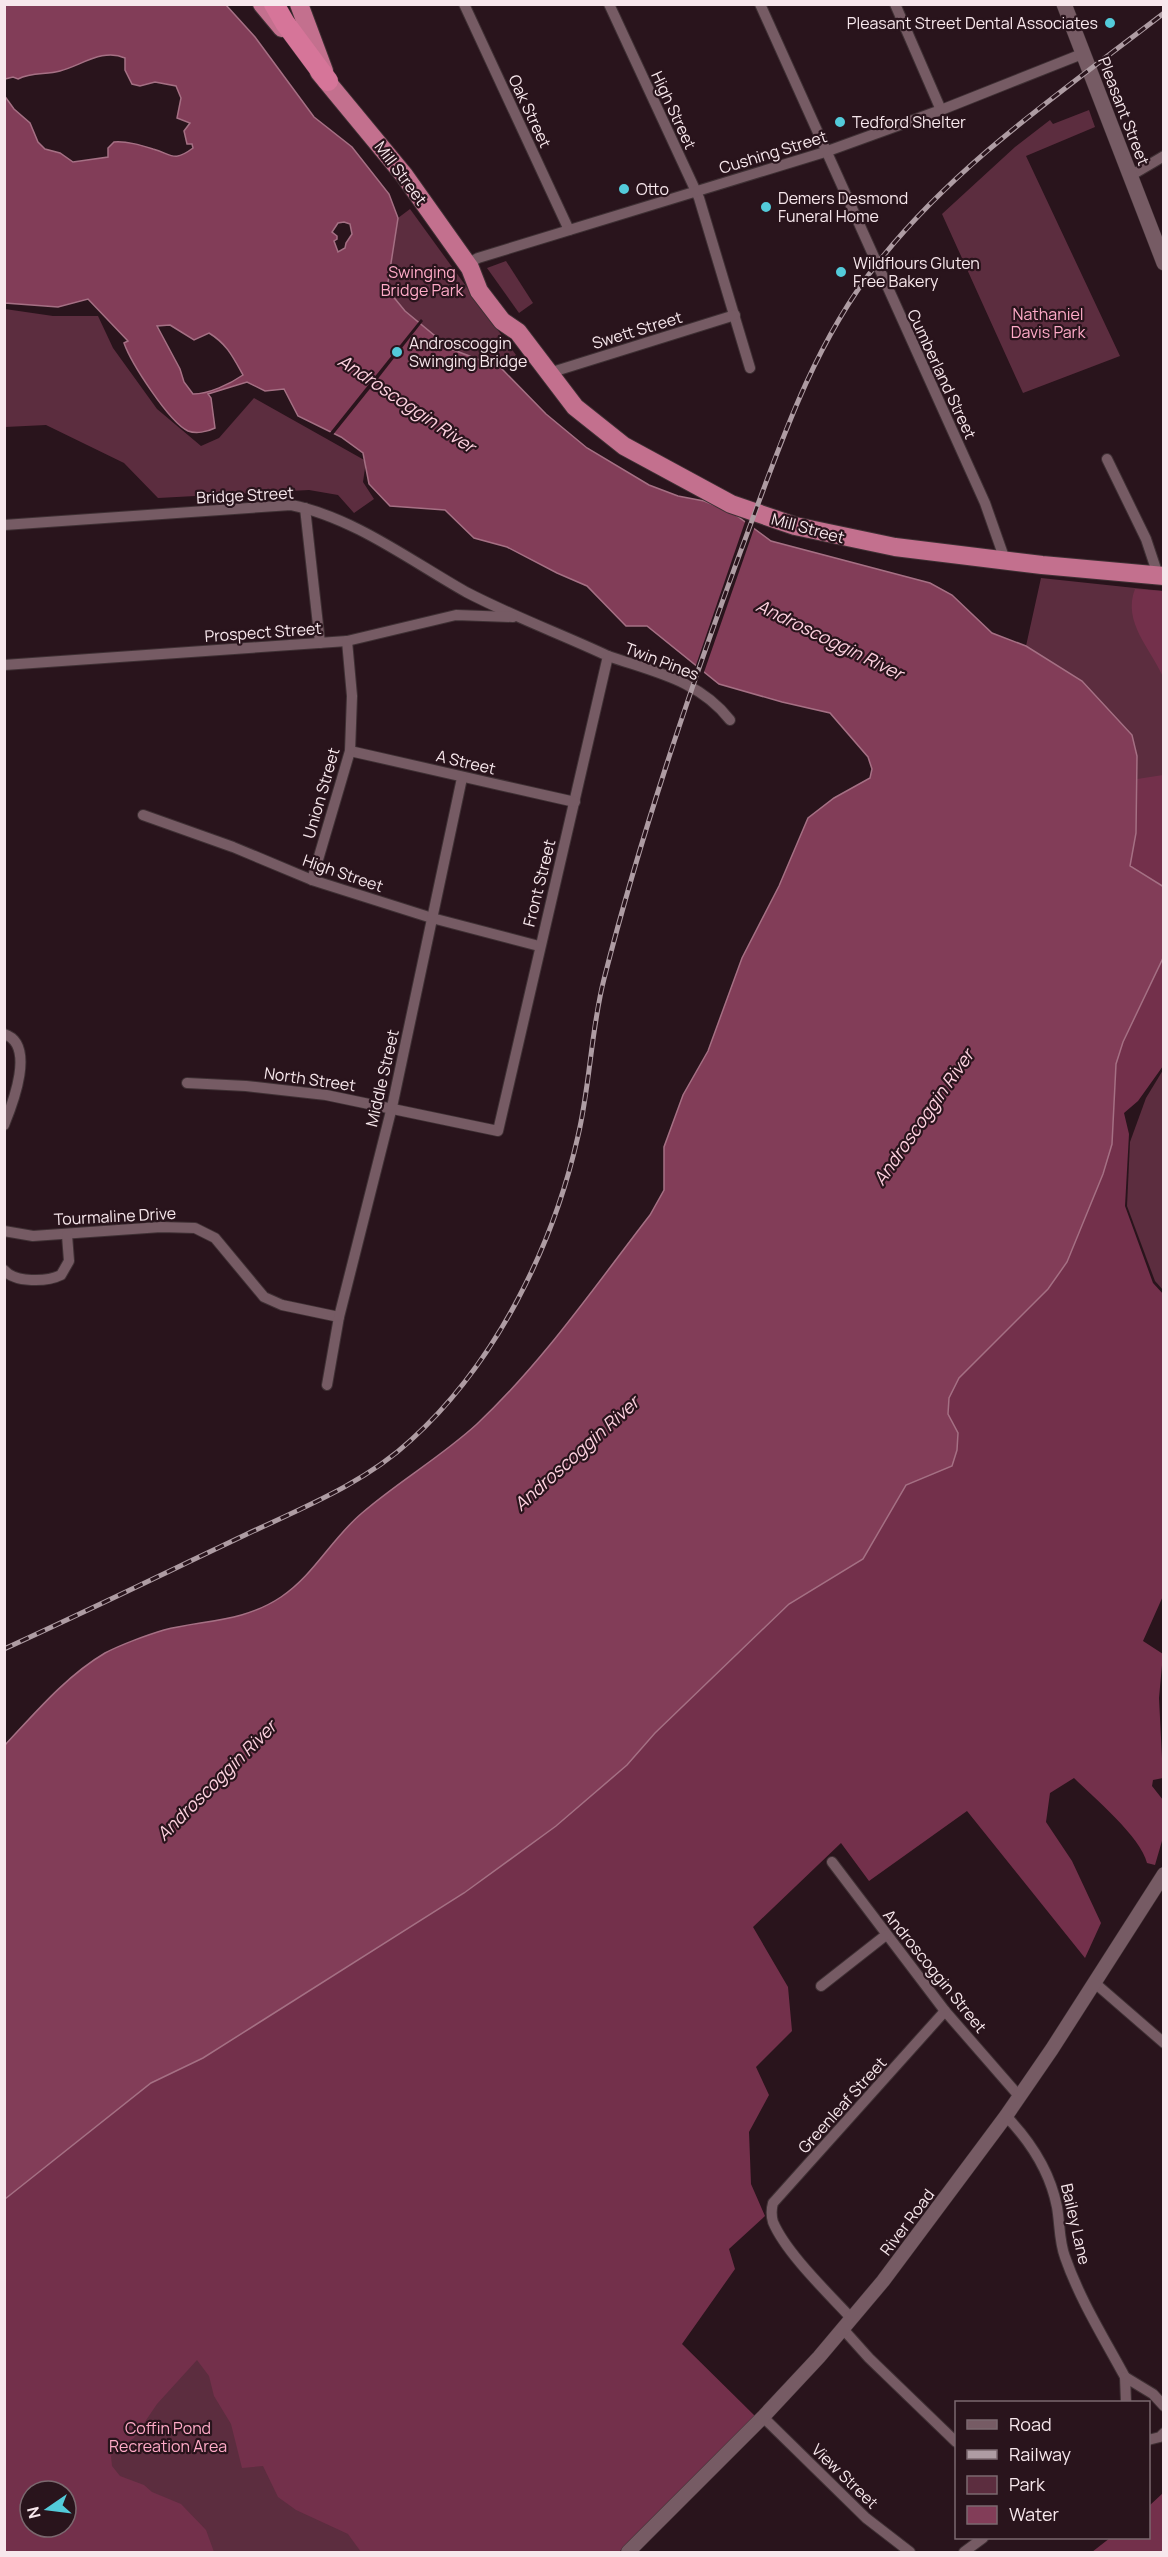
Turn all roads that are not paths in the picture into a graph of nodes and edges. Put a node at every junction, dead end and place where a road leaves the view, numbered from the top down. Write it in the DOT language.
graph roads {
  1 [pos="262,4"];
  2 [pos="274,4"];
  3 [pos="288,4"];
  4 [pos="299,4"];
  5 [pos="464,4"];
  6 [pos="609,4"];
  7 [pos="760,4"];
  8 [pos="895,4"];
  9 [pos="1064,4"];
  10 [pos="1082,54"];
  11 [pos="328,81"];
  12 [pos="941,110"];
  13 [pos="825,152"];
  14 [pos="1164,156"];
  15 [pos="1130,176"];
  16 [pos="695,192"];
  17 [pos="569,230"];
  18 [pos="1164,263"];
  19 [pos="469,266"];
  20 [pos="735,315"];
  21 [pos="750,368"];
  22 [pos="549,373"];
  23 [pos="1107,459"];
  24 [pos="305,508"];
  25 [pos="4,525"];
  26 [pos="1005,560"];
  27 [pos="1161,575"];
  28 [pos="520,618"];
  29 [pos="347,641"];
  30 [pos="320,643"];
  31 [pos="608,656"];
  32 [pos="4,665"];
  33 [pos="730,720"];
  34 [pos="350,751"];
  35 [pos="462,778"];
  36 [pos="575,802"];
  37 [pos="143,815"];
  38 [pos="312,880"];
  39 [pos="432,918"];
  40 [pos="539,946"];
  41 [pos="4,1034"];
  42 [pos="187,1083"];
  43 [pos="11,1086"];
  44 [pos="392,1107"];
  45 [pos="4,1125"];
  46 [pos="498,1131"];
  47 [pos="5,1232"];
  48 [pos="67,1235"];
  49 [pos="4,1270"];
  50 [pos="339,1317"];
  51 [pos="327,1384"];
  52 [pos="832,1862"];
  53 [pos="1164,1874"];
  54 [pos="886,1935"];
  55 [pos="1095,1984"];
  56 [pos="821,1986"];
  57 [pos="945,2011"];
  58 [pos="1164,2043"];
  59 [pos="1019,2096"];
  60 [pos="1006,2116"];
  61 [pos="848,2324"];
  62 [pos="1125,2377"];
  63 [pos="1125,2401"];
  64 [pos="1164,2406"];
  65 [pos="763,2417"];
  66 [pos="1164,2433"];
  67 [pos="955,2440"];
  68 [pos="1150,2440"];
  69 [pos="982,2539"];
  70 [pos="628,2553"];
  71 [pos="910,2553"];
  72 [pos="964,2553"];
  1 -- 11 [label="highway, Mill Street"];
  2 -- 11 [label="highway"];
  3 -- 11 [label="highway"];
  4 -- 11 [label="highway"];
  5 -- 17 [label="street, Oak Street"];
  6 -- 16 [label="street, High Street"];
  7 -- 13 [label="street, Cumberland Street"];
  8 -- 12 [label="street"];
  9 -- 10 [label="main road, Pleasant Street"];
  10 -- 12 [label="street, Cushing Street"];
  10 -- 15 [label="main road, Pleasant Street"];
  11 -- 19 [label="highway, Mill Street"];
  12 -- 13 [label="street, Cushing Street"];
  13 -- 16 [label="street, Cushing Street"];
  13 -- 26 [label="street, Cumberland Street"];
  14 -- 15 [label="street"];
  15 -- 18 [label="main road, Pleasant Street"];
  16 -- 17 [label="street, Cushing Street"];
  16 -- 20 [label="street, High Street"];
  17 -- 19 [label="street, Cushing Street"];
  19 -- 22 [label="highway, Mill Street"];
  20 -- 21 [label="street, High Street"];
  20 -- 22 [label="street, Swett Street"];
  22 -- 26 [label="highway, Mill Street"];
  23 -- 27 [label="street"];
  24 -- 25 [label="street, Bridge Street"];
  24 -- 28 [label="street, Bridge Street"];
  24 -- 30 [label="street"];
  26 -- 27 [label="highway, Mill Street"];
  28 -- 29 [label="street, Prospect Street"];
  28 -- 31 [label="street, Bridge Street"];
  29 -- 30 [label="street, Prospect Street"];
  29 -- 34 [label="street, Union Street"];
  30 -- 32 [label="street, Prospect Street"];
  31 -- 33 [label="street, Twin Pines"];
  31 -- 36 [label="street, Front Street"];
  34 -- 35 [label="street, A Street"];
  34 -- 38 [label="street, Union Street"];
  35 -- 36 [label="street, A Street"];
  35 -- 39 [label="street, Middle Street"];
  36 -- 40 [label="street, Front Street"];
  37 -- 38 [label="street, High Street"];
  38 -- 39 [label="street, High Street"];
  39 -- 40 [label="street, High Street"];
  39 -- 44 [label="street, Middle Street"];
  40 -- 46 [label="street, Front Street"];
  41 -- 43 [label="street"];
  42 -- 44 [label="street, North Street"];
  43 -- 45 [label="street"];
  44 -- 46 [label="street, North Street"];
  44 -- 50 [label="street, Middle Street"];
  47 -- 48 [label="street, Tourmaline Drive"];
  48 -- 49 [label="street"];
  48 -- 50 [label="street, Tourmaline Drive"];
  50 -- 51 [label="street, Middle Street"];
  52 -- 54 [label="street, Androscoggin Street"];
  53 -- 55 [label="street, River Road"];
  54 -- 56 [label="street"];
  54 -- 57 [label="street, Androscoggin Street"];
  55 -- 58 [label="street"];
  55 -- 59 [label="street, River Road"];
  57 -- 59 [label="street, Androscoggin Street"];
  57 -- 61 [label="street, Greenleaf Street"];
  59 -- 60 [label="street, River Road"];
  60 -- 61 [label="street, River Road"];
  60 -- 62 [label="street, Bailey Lane"];
  61 -- 65 [label="street, River Road"];
  61 -- 67 [label="street"];
  62 -- 63 [label="street, Bailey Lane"];
  62 -- 64 [label="street, Bailey Lane"];
  65 -- 70 [label="street, River Road"];
  65 -- 71 [label="street, View Street"];
  66 -- 68 [label="street"];
  69 -- 72 [label="street"];
}
